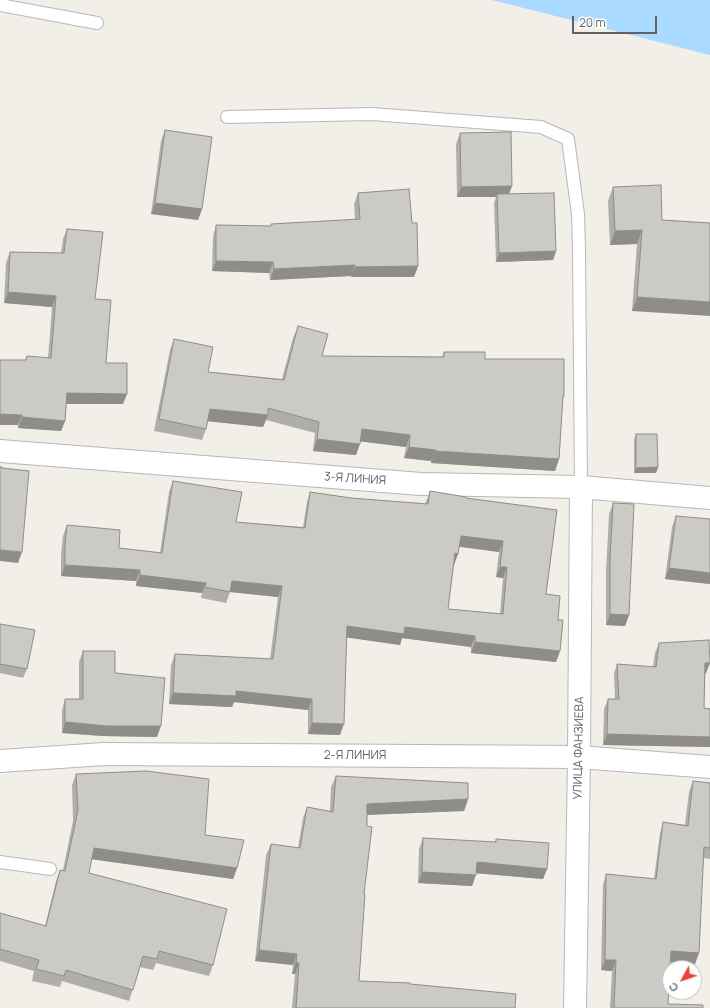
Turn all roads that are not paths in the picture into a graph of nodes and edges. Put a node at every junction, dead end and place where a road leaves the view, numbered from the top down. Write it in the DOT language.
graph roads {
  1 [pos="0,5"];
  2 [pos="97,24"];
  3 [pos="227,117"];
  4 [pos="0,452"];
  5 [pos="581,487"];
  6 [pos="710,498"];
  7 [pos="579,757"];
  8 [pos="0,761"];
  9 [pos="710,767"];
  10 [pos="0,862"];
  11 [pos="50,868"];
  12 [pos="575,1008"];
  1 -- 2 [label="lane"];
  3 -- 5 [label="lane"];
  4 -- 5 [label="street, 3-Я ЛИНИЯ"];
  5 -- 6 [label="street, 3-Я ЛИНИЯ"];
  5 -- 7 [label="street, УЛИЦА ФАНЗИЕВА"];
  7 -- 8 [label="street, 2-Я ЛИНИЯ"];
  7 -- 9 [label="street, 2-Я ЛИНИЯ"];
  7 -- 12 [label="street, УЛИЦА ФАНЗИЕВА"];
  10 -- 11 [label="lane"];
}
